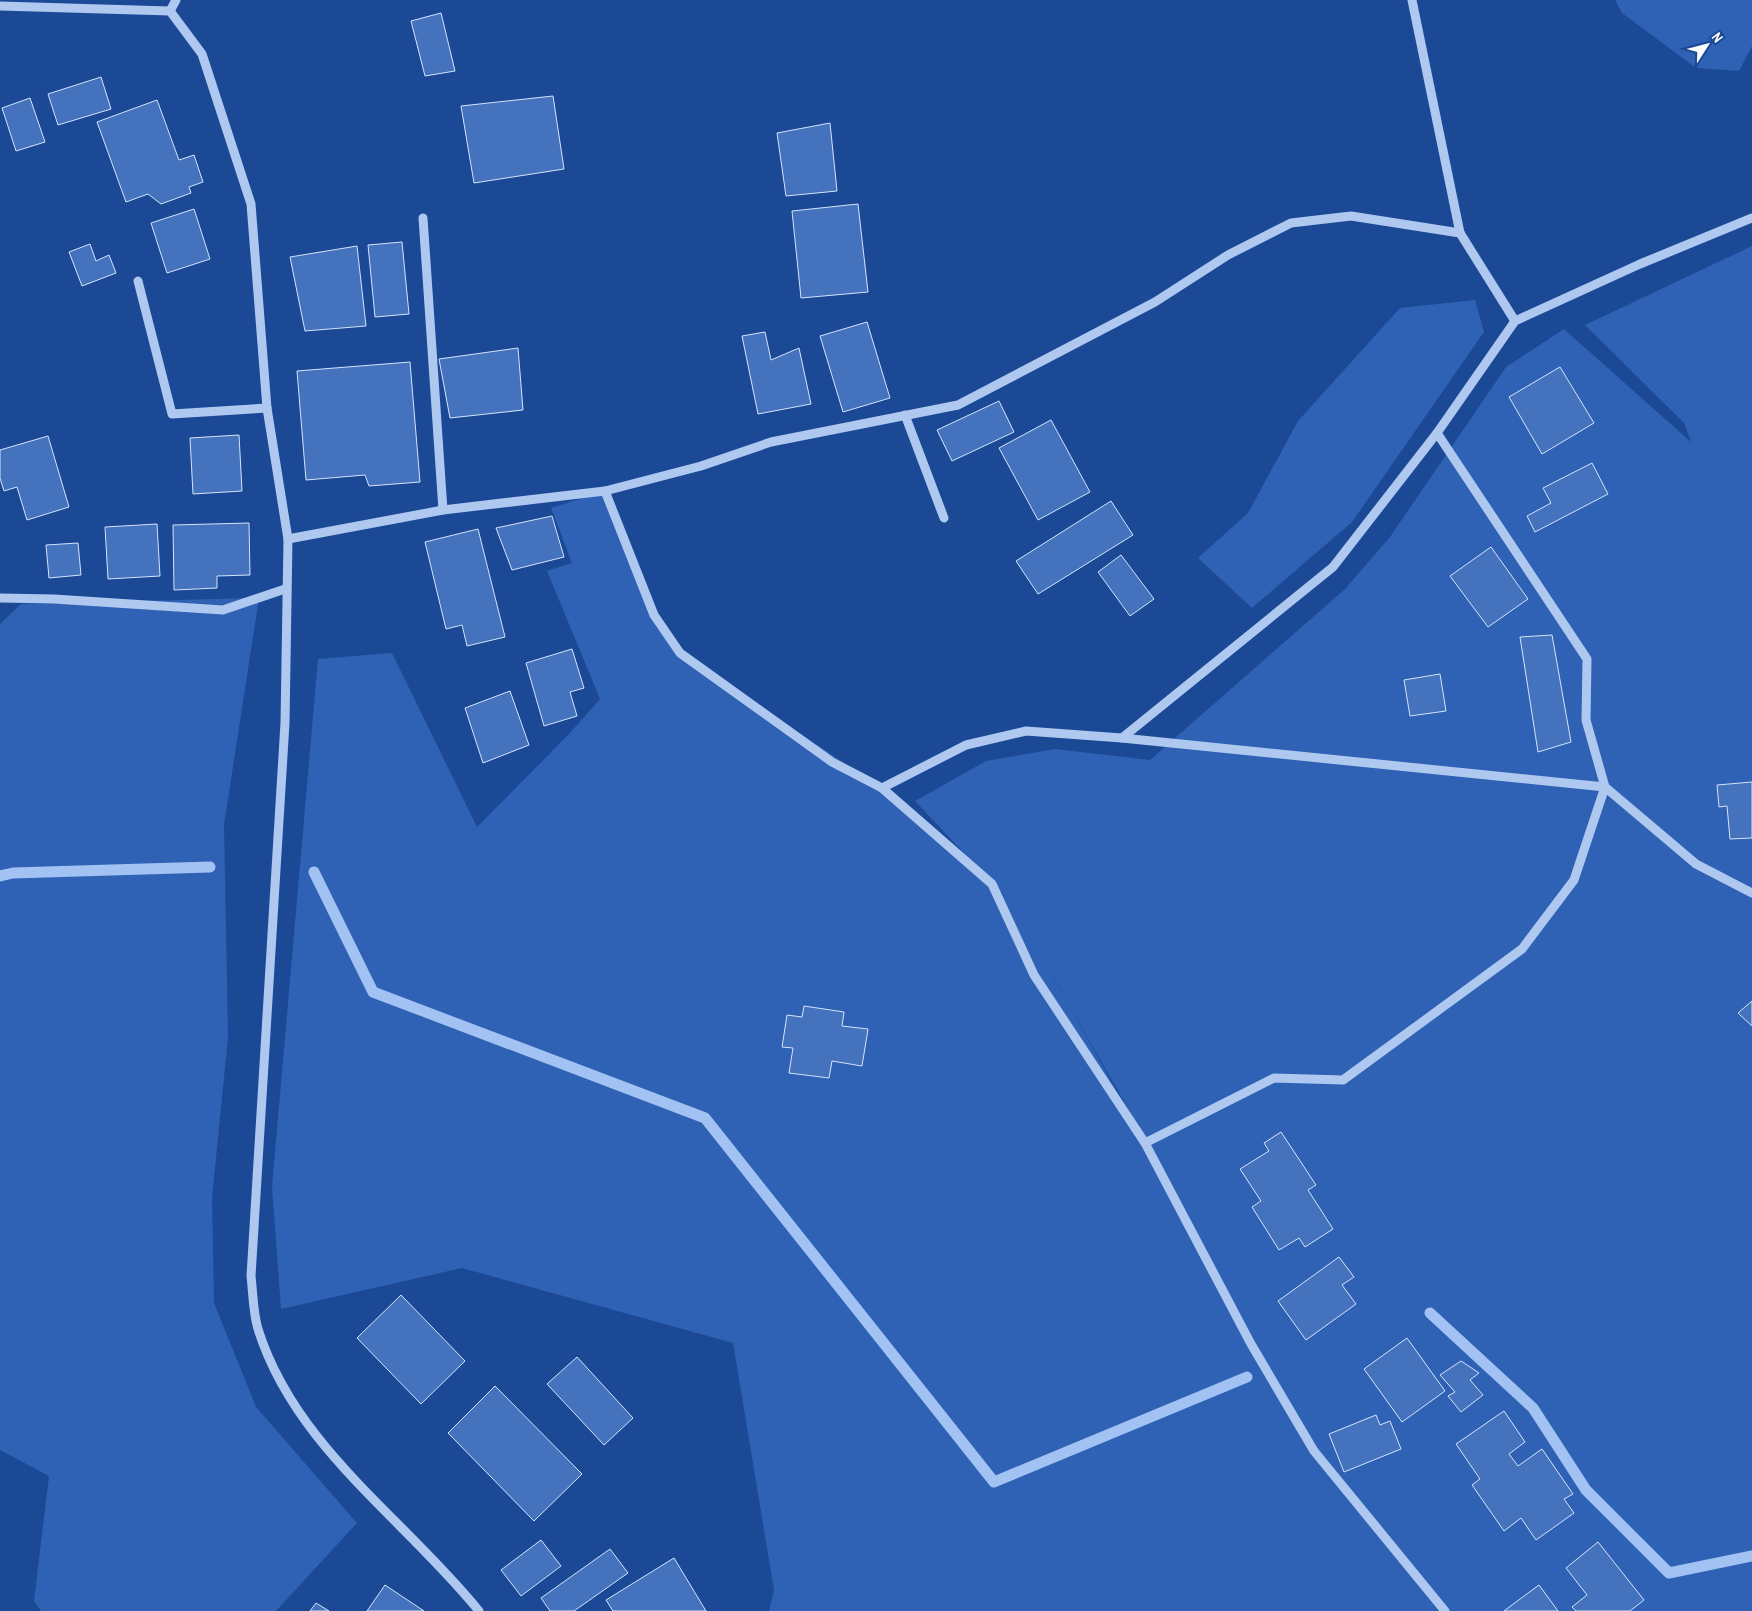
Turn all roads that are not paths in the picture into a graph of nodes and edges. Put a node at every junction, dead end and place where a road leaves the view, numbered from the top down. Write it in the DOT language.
graph roads {
  1 [pos="176,0"];
  2 [pos="1412,0"];
  3 [pos="0,6"];
  4 [pos="170,11"];
  5 [pos="422,218"];
  6 [pos="1752,218"];
  7 [pos="1460,233"];
  8 [pos="138,281"];
  9 [pos="1515,321"];
  10 [pos="267,408"];
  11 [pos="905,415"];
  12 [pos="1437,433"];
  13 [pos="605,491"];
  14 [pos="443,510"];
  15 [pos="944,518"];
  16 [pos="288,539"];
  17 [pos="286,589"];
  18 [pos="0,598"];
  19 [pos="1122,738"];
  20 [pos="1605,787"];
  21 [pos="882,788"];
  22 [pos="1752,893"];
  23 [pos="1145,1143"];
  24 [pos="478,1611"];
  25 [pos="1445,1611"];
  1 -- 4 [label="street"];
  2 -- 7 [label="street"];
  3 -- 4 [label="street"];
  4 -- 10 [label="street"];
  5 -- 14 [label="street"];
  6 -- 9 [label="street"];
  7 -- 9 [label="street"];
  7 -- 11 [label="street"];
  8 -- 10 [label="street"];
  9 -- 12 [label="street"];
  10 -- 16 [label="street"];
  11 -- 13 [label="street"];
  11 -- 15 [label="street"];
  12 -- 19 [label="street"];
  12 -- 20 [label="street"];
  13 -- 14 [label="street"];
  13 -- 21 [label="street"];
  14 -- 16 [label="street"];
  16 -- 17 [label="street"];
  17 -- 18 [label="street"];
  17 -- 24 [label="street"];
  19 -- 20 [label="street"];
  19 -- 21 [label="street"];
  20 -- 22 [label="street"];
  20 -- 23 [label="street"];
  21 -- 23 [label="street"];
  23 -- 25 [label="street"];
}
